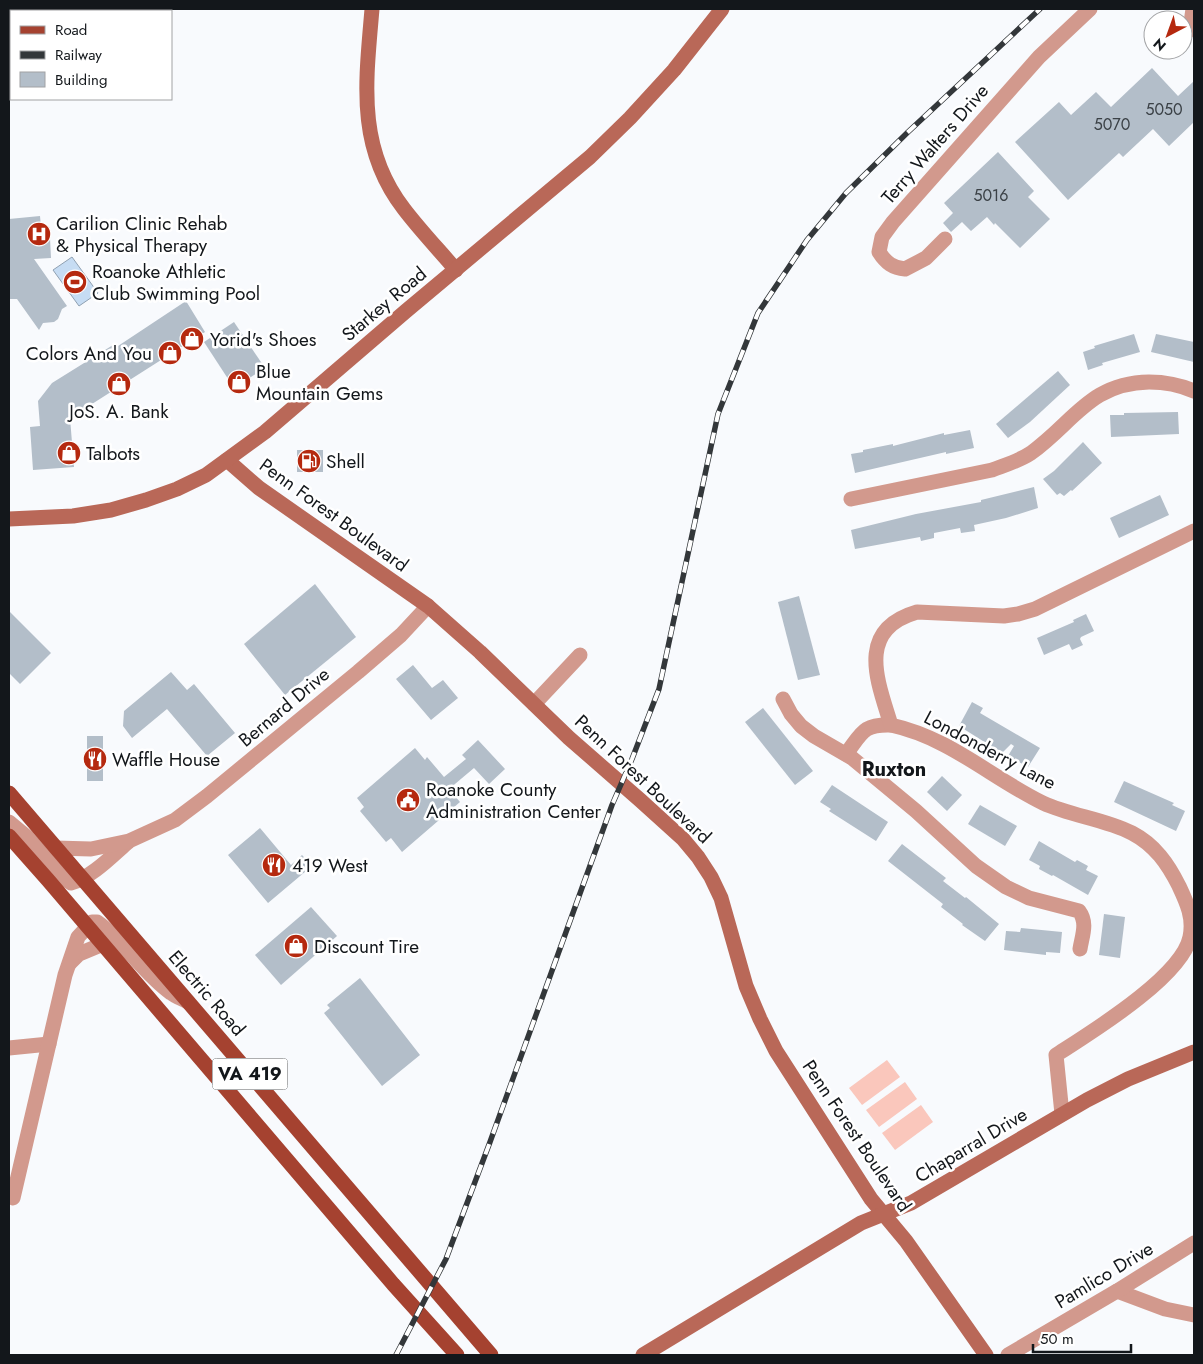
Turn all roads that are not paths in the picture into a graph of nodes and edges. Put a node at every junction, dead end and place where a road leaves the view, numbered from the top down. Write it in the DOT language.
graph roads {
  1 [pos="372,9"];
  2 [pos="722,9"];
  3 [pos="1090,9"];
  4 [pos="945,238"];
  5 [pos="456,270"];
  6 [pos="1194,392"];
  7 [pos="227,460"];
  8 [pos="851,499"];
  9 [pos="9,519"];
  10 [pos="1194,531"];
  11 [pos="428,606"];
  12 [pos="580,655"];
  13 [pos="783,700"];
  14 [pos="534,704"];
  15 [pos="891,726"];
  16 [pos="846,754"];
  17 [pos="9,793"];
  18 [pos="9,822"];
  19 [pos="9,836"];
  20 [pos="129,841"];
  21 [pos="55,848"];
  22 [pos="81,878"];
  23 [pos="88,926"];
  24 [pos="103,944"];
  25 [pos="1080,949"];
  26 [pos="70,963"];
  27 [pos="188,1002"];
  28 [pos="49,1044"];
  29 [pos="9,1048"];
  30 [pos="1194,1052"];
  31 [pos="1062,1114"];
  32 [pos="13,1198"];
  33 [pos="884,1214"];
  34 [pos="1194,1243"];
  35 [pos="1117,1291"];
  36 [pos="1194,1315"];
  37 [pos="457,1355"];
  38 [pos="491,1355"];
  39 [pos="643,1355"];
  40 [pos="986,1355"];
  41 [pos="1008,1355"];
  1 -- 5 [label="street"];
  2 -- 5 [label="street, Starkey Road"];
  3 -- 4 [label="street, Terry Walters Drive"];
  5 -- 7 [label="street, Starkey Road"];
  6 -- 8 [label="street"];
  7 -- 9 [label="street, Starkey Road"];
  7 -- 11 [label="street, Penn Forest Boulevard"];
  10 -- 15 [label="street"];
  11 -- 14 [label="street, Penn Forest Boulevard"];
  11 -- 20 [label="street, Bernard Drive"];
  12 -- 14 [label="street"];
  13 -- 16 [label="street"];
  14 -- 33 [label="street, Penn Forest Boulevard"];
  15 -- 16 [label="street"];
  15 -- 31 [label="street, Londonderry Lane"];
  16 -- 25 [label="street"];
  17 -- 21 [label="main road, Electric Road / VA 419"];
  18 -- 22 [label="street"];
  19 -- 23 [label="main road, VA 419"];
  20 -- 21 [label="street, Bernard Drive"];
  20 -- 22 [label="street, Bernard Drive"];
  21 -- 22 [label="main road, Electric Road / VA 419"];
  22 -- 27 [label="main road, Electric Road / VA 419"];
  23 -- 24 [label="main road, VA 419"];
  23 -- 26 [label="street"];
  23 -- 27 [label="street"];
  24 -- 26 [label="street"];
  24 -- 37 [label="main road, VA 419"];
  26 -- 28 [label="street"];
  27 -- 38 [label="main road, Electric Road / VA 419"];
  28 -- 29 [label="street"];
  28 -- 32 [label="street"];
  30 -- 31 [label="street, Chaparral Drive"];
  31 -- 33 [label="street, Chaparral Drive"];
  33 -- 39 [label="street, Chaparral Drive"];
  33 -- 40 [label="street, Penn Forest Boulevard"];
  34 -- 35 [label="street, Pamlico Drive"];
  35 -- 36 [label="street"];
  35 -- 41 [label="street, Pamlico Drive"];
}
